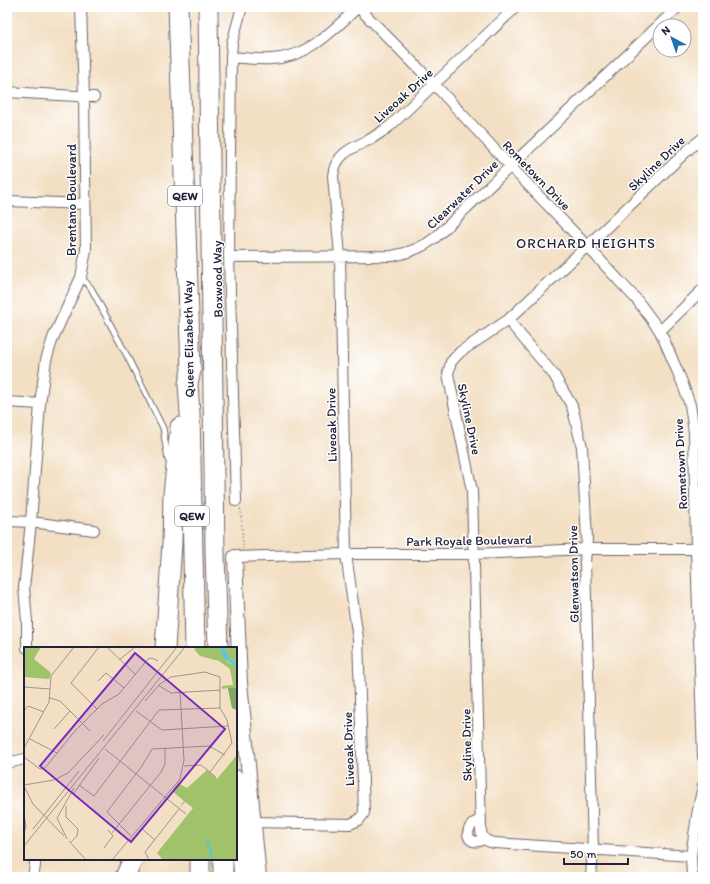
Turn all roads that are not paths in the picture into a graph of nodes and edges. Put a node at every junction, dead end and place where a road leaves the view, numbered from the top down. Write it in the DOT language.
graph roads {
  1 [pos="82,7"];
  2 [pos="178,7"];
  3 [pos="208,7"];
  4 [pos="242,7"];
  5 [pos="358,7"];
  6 [pos="516,7"];
  7 [pos="678,7"];
  8 [pos="231,57"];
  9 [pos="435,84"];
  10 [pos="7,92"];
  11 [pos="89,97"];
  12 [pos="703,138"];
  13 [pos="510,166"];
  14 [pos="7,201"];
  15 [pos="85,204"];
  16 [pos="587,246"];
  17 [pos="340,256"];
  18 [pos="229,257"];
  19 [pos="81,277"];
  20 [pos="703,289"];
  21 [pos="508,320"];
  22 [pos="660,331"];
  23 [pos="188,384"];
  24 [pos="7,402"];
  25 [pos="40,404"];
  26 [pos="173,495"];
  27 [pos="236,501"];
  28 [pos="7,521"];
  29 [pos="31,522"];
  30 [pos="94,530"];
  31 [pos="586,550"];
  32 [pos="700,550"];
  33 [pos="215,552"];
  34 [pos="346,554"];
  35 [pos="474,554"];
  36 [pos="239,557"];
  37 [pos="27,647"];
  38 [pos="165,647"];
  39 [pos="195,647"];
  40 [pos="218,647"];
  41 [pos="228,647"];
  42 [pos="703,756"];
  43 [pos="24,759"];
  44 [pos="7,763"];
  45 [pos="703,785"];
  46 [pos="237,792"];
  47 [pos="254,822"];
  48 [pos="593,850"];
  49 [pos="691,856"];
  50 [pos="35,860"];
  51 [pos="133,860"];
  52 [pos="200,860"];
  53 [pos="223,860"];
  54 [pos="33,877"];
  55 [pos="125,877"];
  56 [pos="200,877"];
  57 [pos="223,877"];
  58 [pos="244,877"];
  59 [pos="259,877"];
  60 [pos="591,877"];
  61 [pos="692,877"];
  1 -- 11 [label="street, Brentano Boulevard"];
  2 -- 23 [label="highway, Queen Elizabeth Way / QEW"];
  3 -- 33 [label="highway, Queen Elizabeth Way / QEW"];
  4 -- 8 [label="street, Boxwood Way"];
  5 -- 8 [label="street"];
  5 -- 9 [label="street, Rometown Drive"];
  6 -- 9 [label="street, Liveoak Drive"];
  7 -- 13 [label="street, Clearwater Drive"];
  8 -- 18 [label="street, Boxwood Way"];
  9 -- 13 [label="street, Rometown Drive"];
  9 -- 17 [label="street, Liveoak Drive"];
  10 -- 11 [label="street"];
  11 -- 15 [label="street, Brentano Boulevard"];
  12 -- 16 [label="street, Skyline Drive"];
  13 -- 16 [label="street, Rometown Drive"];
  13 -- 17 [label="street, Clearwater Drive"];
  14 -- 15 [label="street"];
  15 -- 19 [label="street, Brentano Boulevard"];
  16 -- 21 [label="street, Skyline Drive"];
  16 -- 22 [label="street, Rometown Drive"];
  17 -- 18 [label="street, Clearwater Drive"];
  17 -- 34 [label="street, Liveoak Drive"];
  18 -- 27 [label="street, Boxwood Way"];
  19 -- 25 [label="street, Brentano Boulevard"];
  19 -- 26 [label="lane"];
  20 -- 22 [label="street"];
  21 -- 31 [label="street, Glenwatson Drive"];
  21 -- 35 [label="street, Skyline Drive"];
  22 -- 32 [label="street, Rometown Drive"];
  23 -- 26 [label="highway"];
  23 -- 39 [label="highway, Queen Elizabeth Way / QEW"];
  24 -- 25 [label="street"];
  25 -- 29 [label="street, Brentano Boulevard"];
  26 -- 38 [label="highway"];
  28 -- 29 [label="street"];
  29 -- 30 [label="street"];
  29 -- 37 [label="street, Brentano Boulevard"];
  31 -- 32 [label="street, Park Royale Boulevard"];
  31 -- 35 [label="street, Park Royale Boulevard"];
  31 -- 48 [label="street, Glenwatson Drive"];
  32 -- 42 [label="street, Rometown Drive"];
  33 -- 40 [label="highway, Queen Elizabeth Way / QEW"];
  33 -- 41 [label="highway"];
  34 -- 35 [label="street, Park Royale Boulevard"];
  34 -- 36 [label="street, Park Royale Boulevard"];
  34 -- 47 [label="street, Liveoak Drive"];
  35 -- 48 [label="street, Skyline Drive"];
  36 -- 47 [label="main road"];
  43 -- 44 [label="street"];
  45 -- 49 [label="street"];
  46 -- 58 [label="highway"];
  47 -- 59 [label="main road"];
  48 -- 49 [label="street"];
  48 -- 60 [label="street, Glenwatson Drive"];
  49 -- 61 [label="street"];
  50 -- 54 [label="street"];
  51 -- 55 [label="highway"];
  52 -- 56 [label="highway"];
  53 -- 57 [label="highway"];
}
